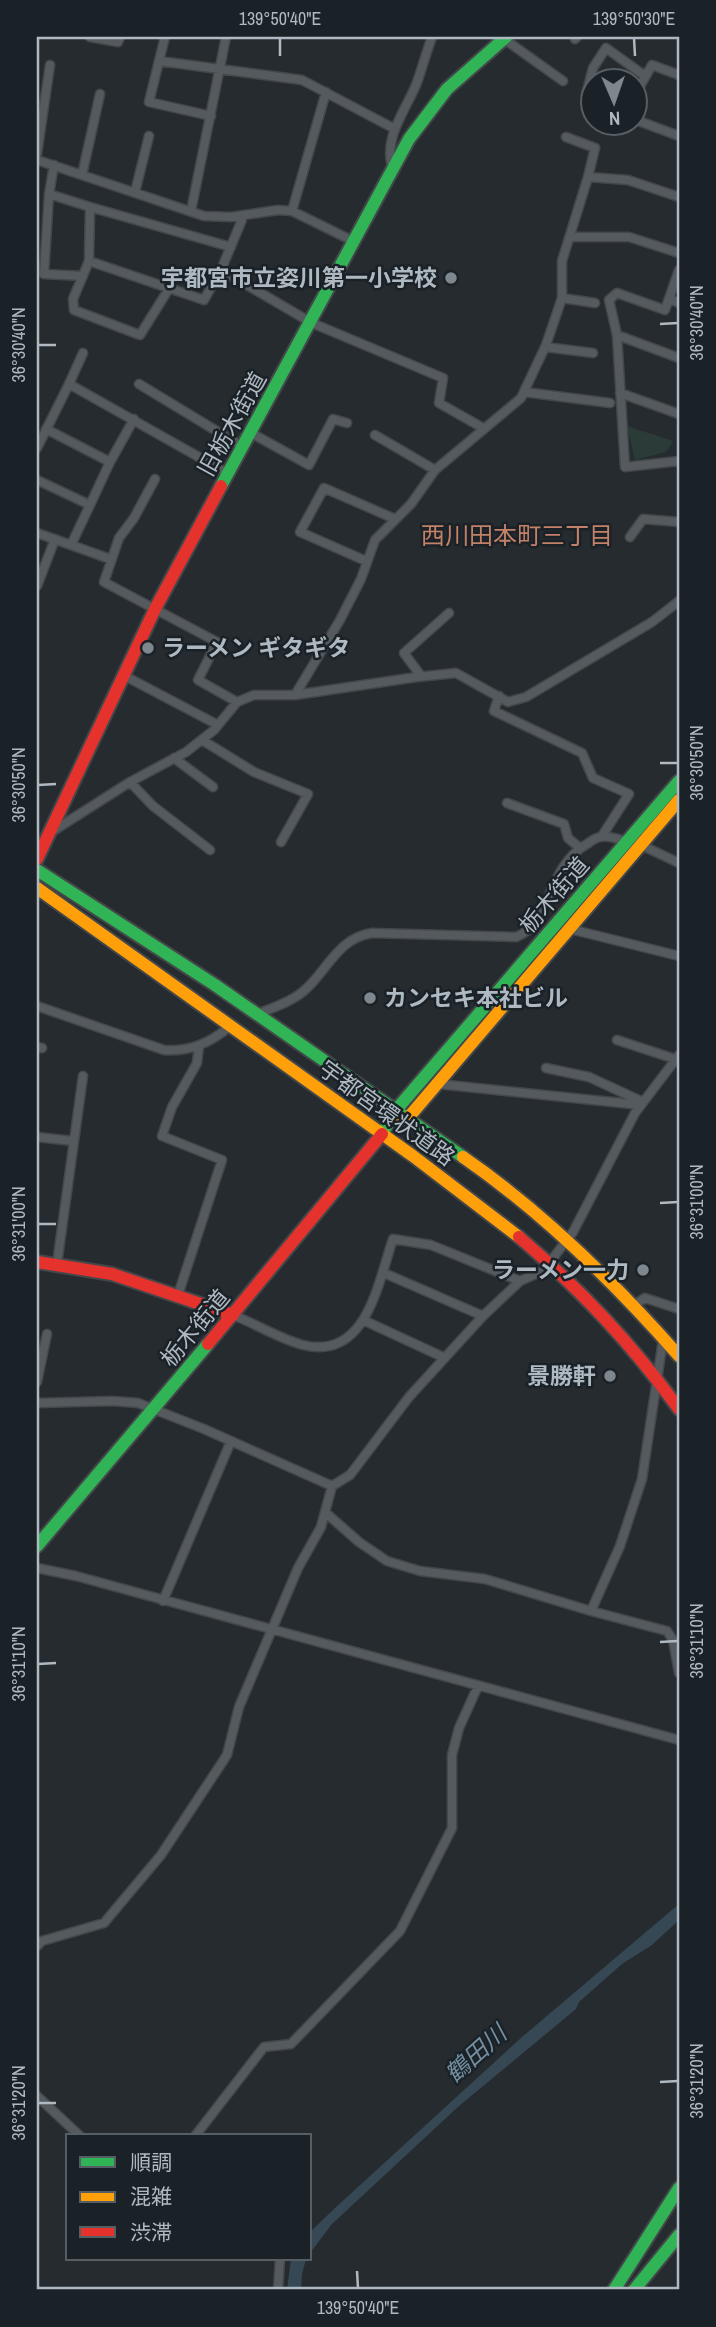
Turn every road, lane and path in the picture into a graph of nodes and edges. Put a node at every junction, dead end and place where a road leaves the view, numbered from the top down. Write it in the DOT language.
graph roads {
  1 [pos="90,37"];
  2 [pos="120,37"];
  3 [pos="165,37"];
  4 [pos="226,37"];
  5 [pos="432,37"];
  6 [pos="505,38"];
  7 [pos="159,61"];
  8 [pos="50,65"];
  9 [pos="594,66"];
  10 [pos="631,66"];
  11 [pos="650,68"];
  12 [pos="220,69"];
  13 [pos="679,75"];
  14 [pos="562,81"];
  15 [pos="326,92"];
  16 [pos="100,94"];
  17 [pos="211,117"];
  18 [pos="650,125"];
  19 [pos="395,129"];
  20 [pos="149,136"];
  21 [pos="679,136"];
  22 [pos="566,137"];
  23 [pos="37,154"];
  24 [pos="37,160"];
  25 [pos="54,165"];
  26 [pos="393,171"];
  27 [pos="82,175"];
  28 [pos="588,177"];
  29 [pos="135,192"];
  30 [pos="49,194"];
  31 [pos="679,197"];
  32 [pos="90,207"];
  33 [pos="191,211"];
  34 [pos="292,211"];
  35 [pos="243,215"];
  36 [pos="570,237"];
  37 [pos="355,242"];
  38 [pos="231,247"];
  39 [pos="679,253"];
  40 [pos="89,261"];
  41 [pos="221,270"];
  42 [pos="679,270"];
  43 [pos="83,276"];
  44 [pos="170,287"];
  45 [pos="562,298"];
  46 [pos="669,299"];
  47 [pos="594,303"];
  48 [pos="679,303"];
  49 [pos="312,323"];
  50 [pos="617,335"];
  51 [pos="545,347"];
  52 [pos="83,353"];
  53 [pos="593,353"];
  54 [pos="679,358"];
  55 [pos="69,384"];
  56 [pos="139,384"];
  57 [pos="524,392"];
  58 [pos="620,393"];
  59 [pos="610,403"];
  60 [pos="679,414"];
  61 [pos="134,419"];
  62 [pos="347,423"];
  63 [pos="484,428"];
  64 [pos="46,429"];
  65 [pos="251,433"];
  66 [pos="375,435"];
  67 [pos="243,447"];
  68 [pos="37,448"];
  69 [pos="679,461"];
  70 [pos="110,462"];
  71 [pos="435,470"];
  72 [pos="229,474"];
  73 [pos="155,479"];
  74 [pos="37,480"];
  75 [pos="90,505"];
  76 [pos="395,519"];
  77 [pos="679,522"];
  78 [pos="37,533"];
  79 [pos="630,537"];
  80 [pos="55,539"];
  81 [pos="71,545"];
  82 [pos="110,559"];
  83 [pos="366,561"];
  84 [pos="37,586"];
  85 [pos="679,601"];
  86 [pos="155,609"];
  87 [pos="449,613"];
  88 [pos="123,675"];
  89 [pos="421,676"];
  90 [pos="295,695"];
  91 [pos="499,696"];
  92 [pos="237,702"];
  93 [pos="218,725"];
  94 [pos="202,740"];
  95 [pos="174,758"];
  96 [pos="679,781"];
  97 [pos="130,782"];
  98 [pos="213,787"];
  99 [pos="679,800"];
  100 [pos="507,803"];
  101 [pos="52,831"];
  102 [pos="602,836"];
  103 [pos="281,842"];
  104 [pos="634,844"];
  105 [pos="580,848"];
  106 [pos="210,850"];
  107 [pos="37,859"];
  108 [pos="679,863"];
  109 [pos="37,870"];
  110 [pos="37,888"];
  111 [pos="569,929"];
  112 [pos="679,956"];
  113 [pos="37,1006"];
  114 [pos="257,1015"];
  115 [pos="229,1027"];
  116 [pos="617,1040"];
  117 [pos="200,1046"];
  118 [pos="677,1057"];
  119 [pos="546,1068"];
  120 [pos="83,1076"];
  121 [pos="437,1084"];
  122 [pos="642,1103"];
  123 [pos="396,1110"];
  124 [pos="408,1118"];
  125 [pos="382,1134"];
  126 [pos="37,1137"];
  127 [pos="73,1141"];
  128 [pos="567,1240"];
  129 [pos="37,1262"];
  130 [pos="550,1262"];
  131 [pos="57,1264"];
  132 [pos="384,1273"];
  133 [pos="520,1281"];
  134 [pos="178,1295"];
  135 [pos="634,1305"];
  136 [pos="679,1309"];
  137 [pos="233,1315"];
  138 [pos="483,1316"];
  139 [pos="363,1320"];
  140 [pos="47,1334"];
  141 [pos="664,1337"];
  142 [pos="679,1356"];
  143 [pos="444,1358"];
  144 [pos="658,1378"];
  145 [pos="37,1382"];
  146 [pos="37,1403"];
  147 [pos="679,1409"];
  148 [pos="153,1410"];
  149 [pos="231,1441"];
  150 [pos="332,1486"];
  151 [pos="326,1513"];
  152 [pos="37,1546"];
  153 [pos="37,1568"];
  154 [pos="163,1601"];
  155 [pos="591,1611"];
  156 [pos="272,1630"];
  157 [pos="679,1673"];
  158 [pos="478,1686"];
  159 [pos="679,1740"];
  160 [pos="37,1946"];
  161 [pos="37,2096"];
  162 [pos="78,2134"];
  163 [pos="197,2134"];
  164 [pos="679,2188"];
  165 [pos="679,2235"];
  166 [pos="280,2260"];
  167 [pos="278,2290"];
  168 [pos="614,2290"];
  169 [pos="635,2290"];
  1 -- 2 [label="street"];
  3 -- 7 [label="street"];
  4 -- 12 [label="street"];
  5 -- 19 [label="street"];
  6 -- 14 [label="street"];
  6 -- 26 [label="main road, 旧栃木街道"];
  7 -- 12 [label="street"];
  7 -- 17 [label="street"];
  8 -- 23 [label="street"];
  9 -- 10 [label="street"];
  11 -- 13 [label="street"];
  12 -- 15 [label="street"];
  12 -- 17 [label="street"];
  15 -- 19 [label="street"];
  15 -- 34 [label="street"];
  16 -- 27 [label="street"];
  17 -- 33 [label="street"];
  18 -- 21 [label="street"];
  19 -- 26 [label="street"];
  20 -- 29 [label="street"];
  22 -- 28 [label="street"];
  24 -- 25 [label="street"];
  25 -- 27 [label="street"];
  25 -- 30 [label="street"];
  26 -- 37 [label="main road, 旧栃木街道"];
  27 -- 29 [label="street"];
  28 -- 31 [label="street"];
  28 -- 36 [label="street"];
  29 -- 33 [label="street"];
  30 -- 32 [label="street"];
  30 -- 43 [label="street"];
  32 -- 38 [label="street"];
  32 -- 40 [label="street"];
  33 -- 35 [label="street"];
  34 -- 35 [label="street"];
  34 -- 37 [label="street"];
  35 -- 38 [label="street"];
  36 -- 39 [label="street"];
  36 -- 45 [label="street"];
  37 -- 49 [label="main road, 旧栃木街道"];
  38 -- 41 [label="street"];
  40 -- 43 [label="street"];
  40 -- 44 [label="street"];
  41 -- 44 [label="street"];
  41 -- 49 [label="street"];
  42 -- 46 [label="street"];
  43 -- 44 [label="street"];
  45 -- 47 [label="street"];
  45 -- 51 [label="street"];
  46 -- 48 [label="street"];
  46 -- 50 [label="street"];
  49 -- 63 [label="street"];
  49 -- 65 [label="main road, 旧栃木街道"];
  50 -- 54 [label="street"];
  50 -- 58 [label="street"];
  51 -- 53 [label="street"];
  51 -- 57 [label="street"];
  52 -- 55 [label="street"];
  55 -- 61 [label="street"];
  55 -- 64 [label="street"];
  56 -- 67 [label="street"];
  57 -- 59 [label="street"];
  57 -- 63 [label="street"];
  58 -- 60 [label="street"];
  58 -- 69 [label="street"];
  61 -- 70 [label="street"];
  61 -- 72 [label="street"];
  62 -- 65 [label="street"];
  63 -- 71 [label="street"];
  64 -- 68 [label="street"];
  64 -- 70 [label="street"];
  65 -- 67 [label="main road, 旧栃木街道"];
  66 -- 71 [label="street"];
  67 -- 72 [label="main road, 旧栃木街道"];
  70 -- 75 [label="street"];
  71 -- 76 [label="street"];
  72 -- 86 [label="main road, 旧栃木街道"];
  73 -- 82 [label="street"];
  74 -- 75 [label="street"];
  75 -- 81 [label="street"];
  76 -- 83 [label="street"];
  76 -- 83 [label="street"];
  77 -- 79 [label="street"];
  78 -- 80 [label="street"];
  80 -- 81 [label="street"];
  80 -- 84 [label="street"];
  81 -- 82 [label="street"];
  82 -- 86 [label="street"];
  83 -- 90 [label="street"];
  85 -- 91 [label="street"];
  86 -- 88 [label="main road, 旧栃木街道"];
  86 -- 92 [label="street"];
  87 -- 89 [label="street"];
  88 -- 93 [label="street"];
  88 -- 101 [label="main road, 旧栃木街道"];
  89 -- 90 [label="street"];
  89 -- 91 [label="street"];
  90 -- 92 [label="street"];
  91 -- 102 [label="street"];
  92 -- 93 [label="street"];
  93 -- 94 [label="street"];
  94 -- 95 [label="street"];
  94 -- 103 [label="street"];
  95 -- 97 [label="street"];
  95 -- 98 [label="street"];
  96 -- 104 [label="main road, 栃木街道"];
  97 -- 101 [label="street"];
  97 -- 106 [label="street"];
  99 -- 104 [label="main road, 栃木街道"];
  100 -- 105 [label="street"];
  101 -- 107 [label="main road, 旧栃木街道"];
  102 -- 104 [label="street"];
  102 -- 105 [label="street"];
  104 -- 108 [label="street"];
  104 -- 111 [label="main road, 栃木街道"];
  104 -- 123 [label="main road, 栃木街道"];
  105 -- 114 [label="street"];
  109 -- 114 [label="main road, 宇都宮環状道路"];
  110 -- 115 [label="main road, 宇都宮環状道路"];
  111 -- 112 [label="street"];
  111 -- 121 [label="main road, 栃木街道"];
  113 -- 117 [label="street"];
  114 -- 123 [label="main road, 宇都宮環状道路"];
  115 -- 117 [label="street"];
  115 -- 125 [label="main road, 宇都宮環状道路"];
  116 -- 118 [label="street"];
  117 -- 134 [label="street"];
  118 -- 122 [label="street"];
  119 -- 122 [label="street"];
  120 -- 127 [label="street"];
  121 -- 122 [label="street"];
  121 -- 124 [label="main road, 栃木街道"];
  122 -- 128 [label="street"];
  123 -- 124 [label="main road, 宇都宮環状道路"];
  123 -- 125 [label="main road, 栃木街道"];
  124 -- 125 [label="main road, 栃木街道"];
  124 -- 128 [label="main road, 宇都宮環状道路"];
  125 -- 130 [label="main road, 宇都宮環状道路"];
  125 -- 137 [label="main road, 栃木街道"];
  126 -- 127 [label="street"];
  127 -- 131 [label="street"];
  128 -- 130 [label="street"];
  128 -- 135 [label="main road, 宇都宮環状道路"];
  129 -- 131 [label="main road"];
  130 -- 133 [label="street"];
  130 -- 144 [label="main road, 宇都宮環状道路"];
  131 -- 134 [label="main road"];
  132 -- 133 [label="street"];
  132 -- 138 [label="street"];
  132 -- 139 [label="street"];
  133 -- 138 [label="street"];
  134 -- 137 [label="main road"];
  135 -- 136 [label="street"];
  135 -- 141 [label="main road, 宇都宮環状道路"];
  137 -- 139 [label="street"];
  137 -- 148 [label="main road, 栃木街道"];
  138 -- 143 [label="street"];
  139 -- 143 [label="street"];
  140 -- 145 [label="street"];
  141 -- 142 [label="main road, 宇都宮環状道路"];
  141 -- 144 [label="street"];
  143 -- 150 [label="street"];
  144 -- 147 [label="main road, 宇都宮環状道路"];
  144 -- 155 [label="street"];
  146 -- 148 [label="street"];
  148 -- 149 [label="street"];
  148 -- 152 [label="main road, 栃木街道"];
  149 -- 150 [label="street"];
  149 -- 154 [label="street"];
  150 -- 151 [label="street"];
  151 -- 155 [label="street"];
  151 -- 156 [label="street"];
  153 -- 154 [label="street"];
  154 -- 156 [label="street"];
  155 -- 157 [label="street"];
  156 -- 158 [label="street"];
  156 -- 160 [label="street"];
  158 -- 159 [label="street"];
  158 -- 163 [label="street"];
  161 -- 162 [label="street"];
  164 -- 168 [label="main road"];
  165 -- 169 [label="main road"];
  166 -- 167 [label="street"];
}
